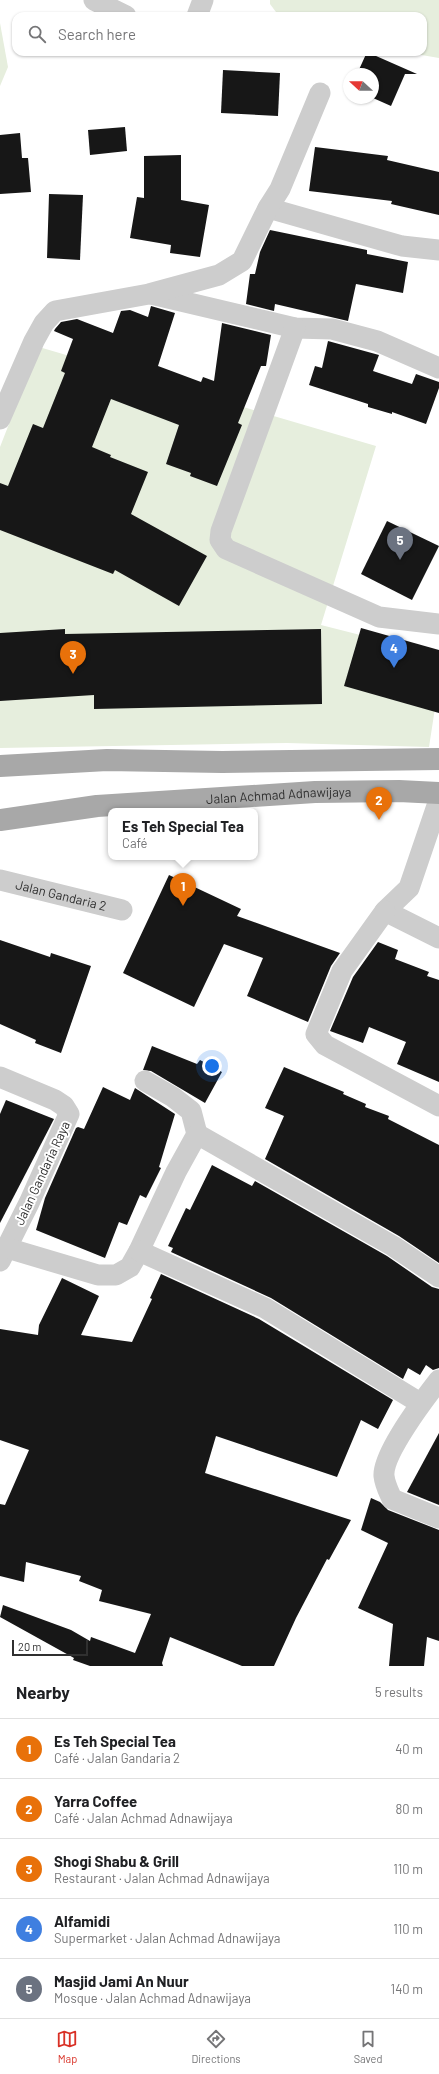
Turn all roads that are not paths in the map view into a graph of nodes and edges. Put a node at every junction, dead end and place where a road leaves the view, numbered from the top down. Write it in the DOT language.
graph roads {
  1 [pos="94,0"];
  2 [pos="203,0"];
  3 [pos="118,12"];
  4 [pos="198,12"];
  5 [pos="320,93"];
  6 [pos="268,208"];
  7 [pos="439,250"];
  8 [pos="149,294"];
  9 [pos="296,328"];
  10 [pos="439,368"];
  11 [pos="5,396"];
  12 [pos="0,419"];
  13 [pos="439,624"];
  14 [pos="439,759"];
  15 [pos="0,766"];
  16 [pos="439,793"];
  17 [pos="439,800"];
  18 [pos="0,820"];
  19 [pos="0,880"];
  20 [pos="122,910"];
  21 [pos="385,911"];
  22 [pos="439,938"];
  23 [pos="0,1077"];
  24 [pos="145,1081"];
  25 [pos="439,1106"];
  26 [pos="197,1134"];
  27 [pos="139,1252"];
  28 [pos="3,1255"];
  29 [pos="439,1277"];
  30 [pos="439,1380"];
  31 [pos="420,1403"];
  32 [pos="439,1518"];
  1 -- 3 [label="street"];
  2 -- 4 [label="street"];
  5 -- 6 [label="street"];
  6 -- 7 [label="street"];
  6 -- 8 [label="street"];
  8 -- 9 [label="street"];
  8 -- 11 [label="street"];
  9 -- 10 [label="street"];
  9 -- 13 [label="street"];
  11 -- 12 [label="street"];
  14 -- 15 [label="main road"];
  16 -- 18 [label="main road, Jalan Achmad Adnawijaya"];
  17 -- 21 [label="street"];
  19 -- 20 [label="street, Jalan Gandaria 2"];
  21 -- 22 [label="street"];
  21 -- 25 [label="street"];
  23 -- 28 [label="street, Jalan Gandaria Raya"];
  24 -- 26 [label="street"];
  26 -- 27 [label="street"];
  26 -- 29 [label="street"];
  27 -- 28 [label="street"];
  27 -- 31 [label="street"];
  30 -- 31 [label="street"];
  31 -- 32 [label="street"];
}
